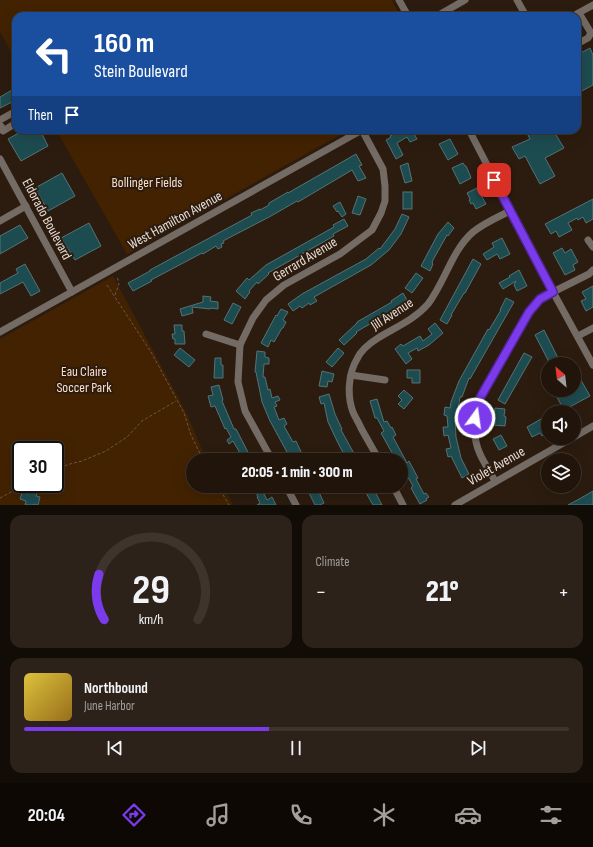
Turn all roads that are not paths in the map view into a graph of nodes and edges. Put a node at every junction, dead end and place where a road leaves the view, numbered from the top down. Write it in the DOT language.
graph roads {
  1 [pos="399,0"];
  2 [pos="465,0"];
  3 [pos="517,0"];
  4 [pos="593,5"];
  5 [pos="406,12"];
  6 [pos="443,12"];
  7 [pos="524,12"];
  8 [pos="580,12"];
  9 [pos="581,21"];
  10 [pos="592,35"];
  11 [pos="581,42"];
  12 [pos="12,114"];
  13 [pos="0,124"];
  14 [pos="12,126"];
  15 [pos="355,134"];
  16 [pos="364,134"];
  17 [pos="471,134"];
  18 [pos="0,159"];
  19 [pos="26,206"];
  20 [pos="510,211"];
  21 [pos="0,221"];
  22 [pos="588,240"];
  23 [pos="593,247"];
  24 [pos="593,270"];
  25 [pos="72,292"];
  26 [pos="553,292"];
  27 [pos="593,328"];
  28 [pos="0,332"];
  29 [pos="206,334"];
  30 [pos="578,336"];
  31 [pos="240,346"];
  32 [pos="593,365"];
  33 [pos="351,375"];
  34 [pos="385,380"];
  35 [pos="593,426"];
  36 [pos="581,433"];
  37 [pos="559,445"];
  38 [pos="268,453"];
  39 [pos="375,453"];
  40 [pos="495,482"];
  41 [pos="290,493"];
  42 [pos="397,493"];
  43 [pos="296,505"];
  44 [pos="403,505"];
  45 [pos="455,505"];
  1 -- 5 [label="street"];
  2 -- 6 [label="street"];
  3 -- 7 [label="street"];
  4 -- 8 [label="street"];
  9 -- 10 [label="street"];
  10 -- 11 [label="street"];
  12 -- 13 [label="street"];
  13 -- 14 [label="street"];
  15 -- 25 [label="street, West Hamilton Avenue"];
  16 -- 31 [label="street, Gerrard Avenue"];
  17 -- 20 [label="street"];
  18 -- 19 [label="street, Eldorado Boulevard"];
  19 -- 21 [label="street"];
  19 -- 25 [label="street, Eldorado Boulevard"];
  20 -- 26 [label="street"];
  20 -- 33 [label="street, Jill Avenue"];
  22 -- 23 [label="street"];
  24 -- 26 [label="street"];
  25 -- 28 [label="street, West Hamilton Avenue"];
  26 -- 30 [label="street"];
  26 -- 40 [label="street"];
  27 -- 30 [label="street"];
  29 -- 31 [label="street"];
  30 -- 32 [label="street"];
  31 -- 38 [label="street, Gerrard Avenue"];
  33 -- 34 [label="street"];
  33 -- 39 [label="street, Jill Avenue"];
  35 -- 36 [label="street, Violet Avenue"];
  37 -- 40 [label="street, Violet Avenue"];
  40 -- 45 [label="street, Violet Avenue"];
  41 -- 43 [label="street"];
  42 -- 44 [label="street"];
}
